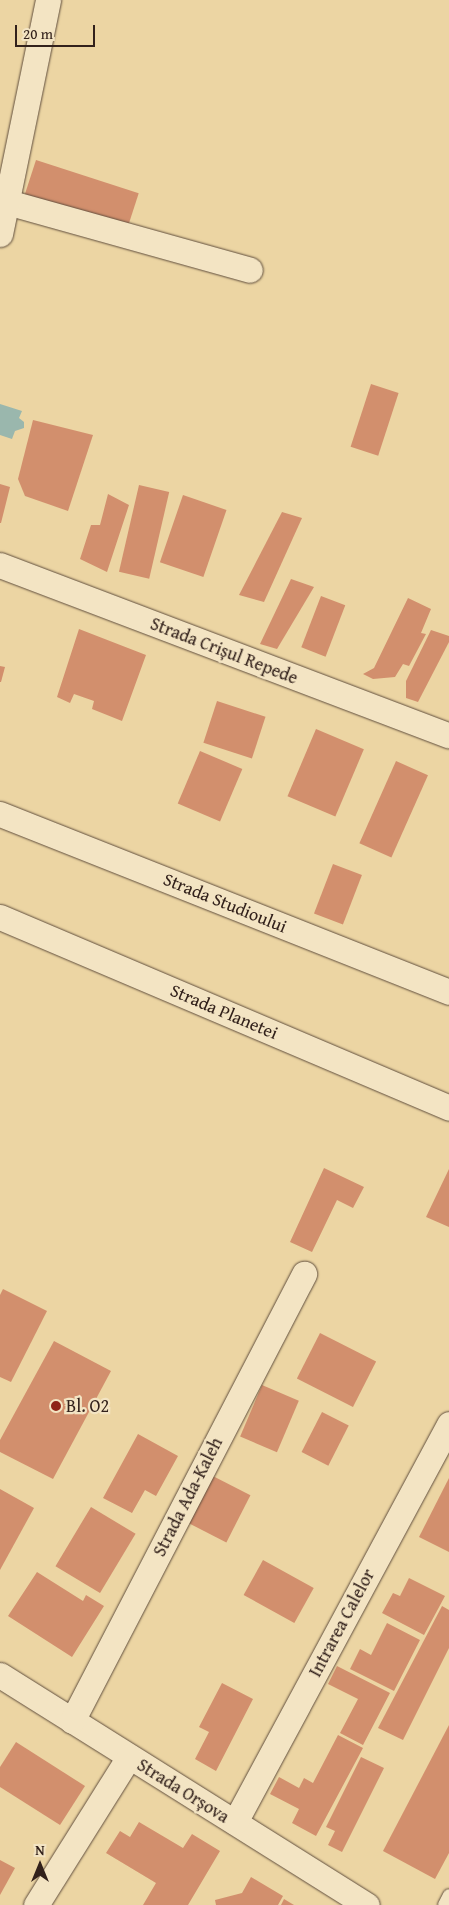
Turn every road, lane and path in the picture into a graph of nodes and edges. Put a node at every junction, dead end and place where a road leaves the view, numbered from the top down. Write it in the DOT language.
graph roads {
  1 [pos="48,0"];
  2 [pos="10,124"];
  3 [pos="7,202"];
  4 [pos="0,234"];
  5 [pos="250,270"];
  6 [pos="0,565"];
  7 [pos="449,736"];
  8 [pos="0,814"];
  9 [pos="0,917"];
  10 [pos="449,992"];
  11 [pos="449,1108"];
  12 [pos="304,1274"];
  13 [pos="449,1424"];
  14 [pos="0,1675"];
  15 [pos="72,1721"];
  16 [pos="129,1757"];
  17 [pos="235,1822"];
  18 [pos="449,1895"];
  19 [pos="36,1905"];
  20 [pos="366,1905"];
  21 [pos="444,1905"];
  1 -- 2 [label="street"];
  2 -- 3 [label="street"];
  3 -- 4 [label="street"];
  3 -- 5 [label="street"];
  6 -- 7 [label="street, Strada Crișul Repede"];
  8 -- 10 [label="street, Strada Studioului"];
  9 -- 11 [label="street, Strada Planetei"];
  12 -- 15 [label="street, Strada Ada-Kaleh"];
  13 -- 17 [label="street, Intrarea Calelor"];
  14 -- 15 [label="street, Strada Orșova"];
  15 -- 16 [label="street, Strada Orșova"];
  16 -- 17 [label="street, Strada Orșova"];
  16 -- 19 [label="street"];
  17 -- 20 [label="street, Strada Orșova"];
  18 -- 21 [label="lane"];
}
